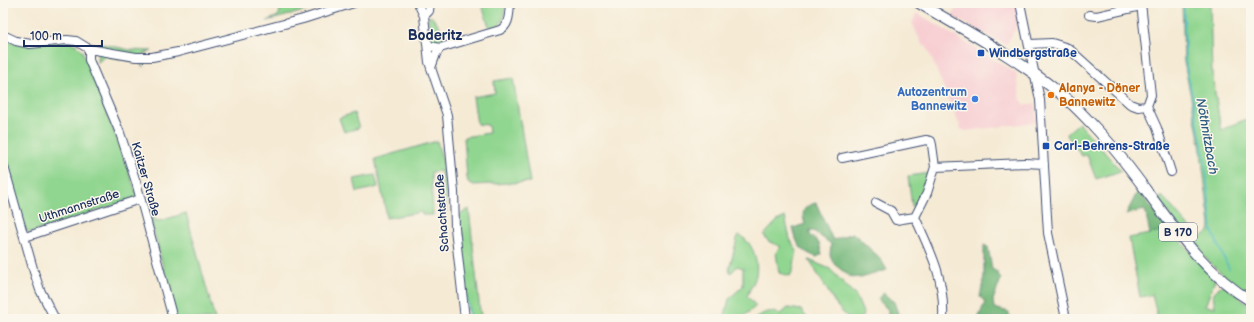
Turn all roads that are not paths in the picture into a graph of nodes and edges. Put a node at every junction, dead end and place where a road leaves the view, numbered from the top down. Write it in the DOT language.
graph roads {
  1 [pos="354,3"];
  2 [pos="418,3"];
  3 [pos="430,3"];
  4 [pos="510,3"];
  5 [pos="919,3"];
  6 [pos="1020,3"];
  7 [pos="1141,4"];
  8 [pos="1089,15"];
  9 [pos="424,16"];
  10 [pos="3,35"];
  11 [pos="426,42"];
  12 [pos="1030,44"];
  13 [pos="440,48"];
  14 [pos="89,49"];
  15 [pos="431,68"];
  16 [pos="1035,74"];
  17 [pos="1147,106"];
  18 [pos="842,158"];
  19 [pos="3,164"];
  20 [pos="1044,164"];
  21 [pos="935,167"];
  22 [pos="1171,172"];
  23 [pos="140,199"];
  24 [pos="876,203"];
  25 [pos="915,217"];
  26 [pos="25,237"];
  27 [pos="1251,301"];
  28 [pos="55,319"];
  29 [pos="173,319"];
  30 [pos="465,319"];
  31 [pos="943,319"];
  32 [pos="1066,319"];
  1 -- 14 [label="street"];
  2 -- 9 [label="street"];
  3 -- 9 [label="street"];
  4 -- 13 [label="street"];
  5 -- 16 [label="main road, B 170"];
  6 -- 12 [label="street"];
  7 -- 8 [label="street"];
  7 -- 17 [label="street"];
  9 -- 11 [label="street, Schachtstraße"];
  10 -- 14 [label="street"];
  11 -- 13 [label="street"];
  11 -- 15 [label="street, Schachtstraße"];
  12 -- 16 [label="street"];
  12 -- 17 [label="street"];
  13 -- 15 [label="street"];
  14 -- 23 [label="street, Kaitzer Straße"];
  15 -- 30 [label="street, Schachtstraße"];
  16 -- 20 [label="street"];
  16 -- 27 [label="main road, B 170"];
  17 -- 22 [label="street"];
  18 -- 21 [label="street"];
  19 -- 26 [label="street"];
  20 -- 21 [label="street"];
  20 -- 32 [label="street"];
  21 -- 25 [label="street"];
  23 -- 26 [label="street, Uthmannstraße"];
  23 -- 29 [label="street, Kaitzer Straße"];
  24 -- 25 [label="street"];
  25 -- 31 [label="street"];
  26 -- 28 [label="street"];
}
